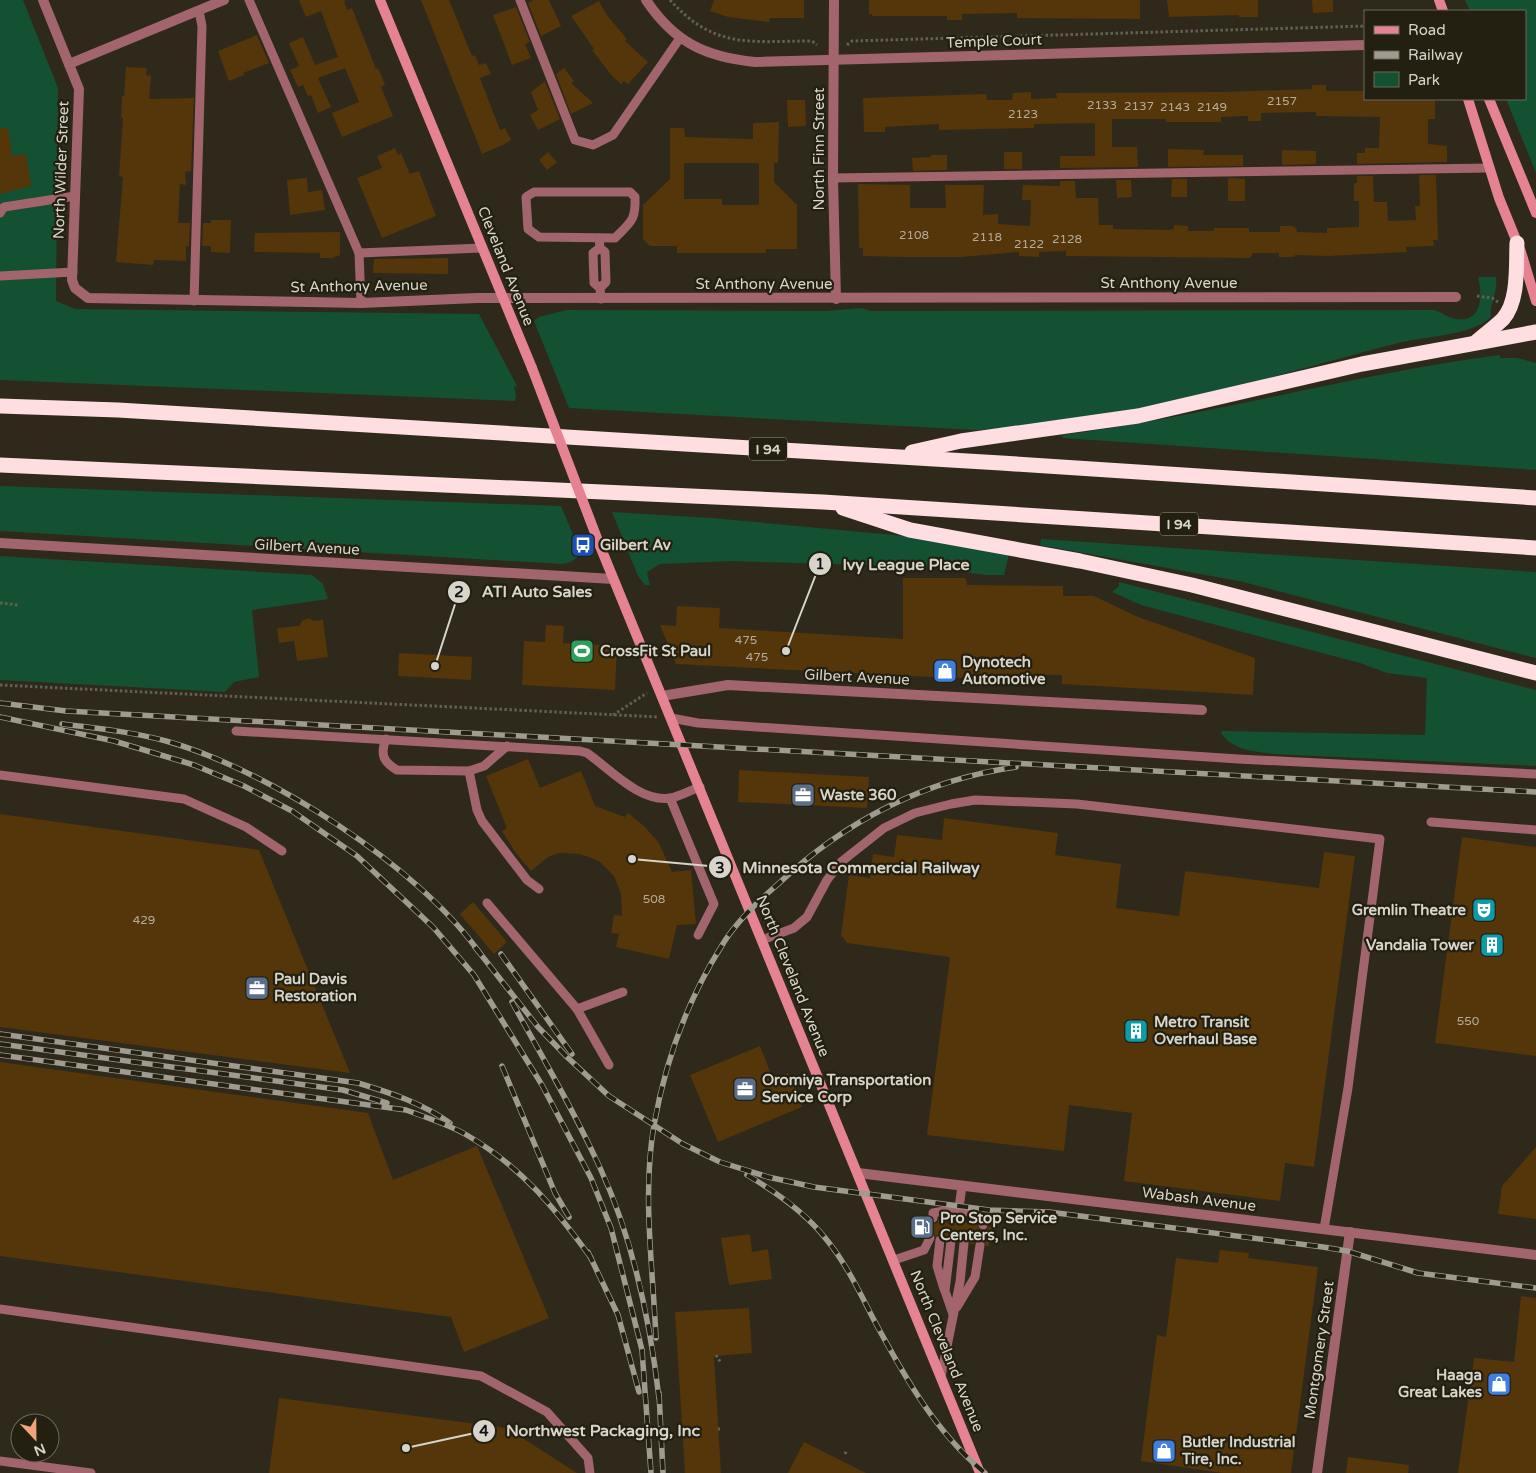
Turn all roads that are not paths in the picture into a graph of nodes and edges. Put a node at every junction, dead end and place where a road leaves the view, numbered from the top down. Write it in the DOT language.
graph roads {
  1 [pos="43,0"];
  2 [pos="249,0"];
  3 [pos="380,0"];
  4 [pos="520,0"];
  5 [pos="646,0"];
  6 [pos="834,0"];
  7 [pos="219,1"];
  8 [pos="199,11"];
  9 [pos="680,38"];
  10 [pos="1364,45"];
  11 [pos="833,60"];
  12 [pos="69,64"];
  13 [pos="1468,100"];
  14 [pos="1490,100"];
  15 [pos="1490,168"];
  16 [pos="833,178"];
  17 [pos="76,196"];
  18 [pos="0,213"];
  19 [pos="1536,213"];
  20 [pos="600,243"];
  21 [pos="1517,243"];
  22 [pos="482,248"];
  23 [pos="359,253"];
  24 [pos="73,272"];
  25 [pos="0,274"];
  26 [pos="75,288"];
  27 [pos="601,294"];
  28 [pos="1456,297"];
  29 [pos="502,299"];
  30 [pos="836,299"];
  31 [pos="194,301"];
  32 [pos="1536,301"];
  33 [pos="361,302"];
  34 [pos="1536,332"];
  35 [pos="1475,342"];
  36 [pos="0,406"];
  37 [pos="896,456"];
  38 [pos="0,465"];
  39 [pos="1536,498"];
  40 [pos="823,502"];
  41 [pos="0,543"];
  42 [pos="600,546"];
  43 [pos="1536,548"];
  44 [pos="613,579"];
  45 [pos="1536,673"];
  46 [pos="661,692"];
  47 [pos="1202,710"];
  48 [pos="671,718"];
  49 [pos="236,731"];
  50 [pos="386,740"];
  51 [pos="506,746"];
  52 [pos="469,771"];
  53 [pos="1536,774"];
  54 [pos="0,775"];
  55 [pos="700,787"];
  56 [pos="670,798"];
  57 [pos="1431,822"];
  58 [pos="1536,830"];
  59 [pos="282,852"];
  60 [pos="539,888"];
  61 [pos="487,904"];
  62 [pos="698,935"];
  63 [pos="762,940"];
  64 [pos="623,992"];
  65 [pos="577,1009"];
  66 [pos="609,1065"];
  67 [pos="858,1174"];
  68 [pos="962,1186"];
  69 [pos="959,1208"];
  70 [pos="932,1218"];
  71 [pos="943,1219"];
  72 [pos="953,1220"];
  73 [pos="966,1222"];
  74 [pos="983,1225"];
  75 [pos="1324,1229"];
  76 [pos="1350,1232"];
  77 [pos="930,1238"];
  78 [pos="940,1240"];
  79 [pos="951,1241"];
  80 [pos="964,1243"];
  81 [pos="980,1245"];
  82 [pos="924,1250"];
  83 [pos="1536,1255"];
  84 [pos="894,1260"];
  85 [pos="937,1266"];
  86 [pos="945,1291"];
  87 [pos="0,1309"];
  88 [pos="953,1314"];
  89 [pos="941,1376"];
  90 [pos="0,1461"];
  91 [pos="92,1473"];
  92 [pos="590,1473"];
  93 [pos="980,1473"];
  94 [pos="1317,1473"];
  1 -- 12 [label="street, North Wilder Street"];
  2 -- 23 [label="lane"];
  3 -- 22 [label="street, Cleveland Avenue"];
  4 -- 9 [label="lane"];
  5 -- 9 [label="street, Temple Court"];
  6 -- 11 [label="street, North Finn Street"];
  7 -- 8 [label="street"];
  8 -- 12 [label="street"];
  8 -- 31 [label="lane"];
  9 -- 11 [label="street, Temple Court"];
  10 -- 11 [label="street, Temple Court"];
  11 -- 16 [label="street, North Finn Street"];
  12 -- 17 [label="street, North Wilder Street"];
  13 -- 15 [label="street"];
  14 -- 19 [label="street"];
  15 -- 16 [label="lane"];
  15 -- 21 [label="street"];
  16 -- 30 [label="street, North Finn Street"];
  17 -- 18 [label="lane"];
  17 -- 24 [label="street, North Wilder Street"];
  20 -- 20 [label="lane"];
  20 -- 27 [label="lane"];
  21 -- 32 [label="street"];
  21 -- 35 [label="highway"];
  22 -- 23 [label="lane"];
  22 -- 29 [label="street, Cleveland Avenue"];
  23 -- 33 [label="lane"];
  24 -- 25 [label="lane"];
  24 -- 26 [label="street, North Wilder Street"];
  26 -- 31 [label="street, St Anthony Avenue"];
  27 -- 29 [label="street, St Anthony Avenue"];
  27 -- 30 [label="street, St Anthony Avenue"];
  28 -- 30 [label="street, St Anthony Avenue"];
  29 -- 33 [label="street, St Anthony Avenue"];
  29 -- 42 [label="street, Cleveland Avenue, bridge"];
  31 -- 33 [label="street, St Anthony Avenue"];
  34 -- 35 [label="highway"];
  35 -- 37 [label="highway"];
  36 -- 37 [label="highway, I 94"];
  37 -- 39 [label="highway, I 94"];
  38 -- 40 [label="highway, I 94"];
  40 -- 43 [label="highway, I 94"];
  40 -- 45 [label="highway"];
  41 -- 44 [label="street, Gilbert Avenue"];
  42 -- 44 [label="street, North Cleveland Avenue"];
  44 -- 46 [label="street, North Cleveland Avenue"];
  46 -- 47 [label="street, Gilbert Avenue"];
  46 -- 48 [label="street, North Cleveland Avenue"];
  48 -- 53 [label="lane"];
  48 -- 55 [label="street, North Cleveland Avenue"];
  49 -- 50 [label="lane"];
  50 -- 51 [label="lane"];
  50 -- 52 [label="lane"];
  51 -- 52 [label="lane"];
  51 -- 56 [label="lane"];
  52 -- 60 [label="lane"];
  54 -- 59 [label="lane"];
  55 -- 56 [label="lane"];
  55 -- 63 [label="street, North Cleveland Avenue"];
  56 -- 62 [label="lane"];
  57 -- 58 [label="lane"];
  61 -- 65 [label="lane"];
  63 -- 67 [label="street, North Cleveland Avenue"];
  63 -- 75 [label="lane"];
  64 -- 65 [label="lane"];
  65 -- 66 [label="lane"];
  67 -- 68 [label="street, Wabash Avenue"];
  67 -- 84 [label="street, North Cleveland Avenue"];
  68 -- 69 [label="lane"];
  68 -- 75 [label="street, Wabash Avenue"];
  69 -- 70 [label="lane"];
  69 -- 71 [label="lane"];
  69 -- 72 [label="lane"];
  69 -- 73 [label="lane"];
  69 -- 74 [label="lane"];
  75 -- 76 [label="street, Wabash Avenue"];
  76 -- 83 [label="street, Wabash Avenue"];
  76 -- 94 [label="street, Montgomery Street"];
  77 -- 82 [label="lane"];
  78 -- 85 [label="lane"];
  79 -- 86 [label="lane"];
  80 -- 88 [label="lane"];
  81 -- 88 [label="lane"];
  82 -- 84 [label="lane"];
  82 -- 85 [label="lane"];
  84 -- 89 [label="street, North Cleveland Avenue"];
  85 -- 86 [label="lane"];
  86 -- 88 [label="lane"];
  87 -- 92 [label="lane"];
  88 -- 89 [label="lane"];
  89 -- 93 [label="street, North Cleveland Avenue"];
  90 -- 91 [label="lane"];
}
